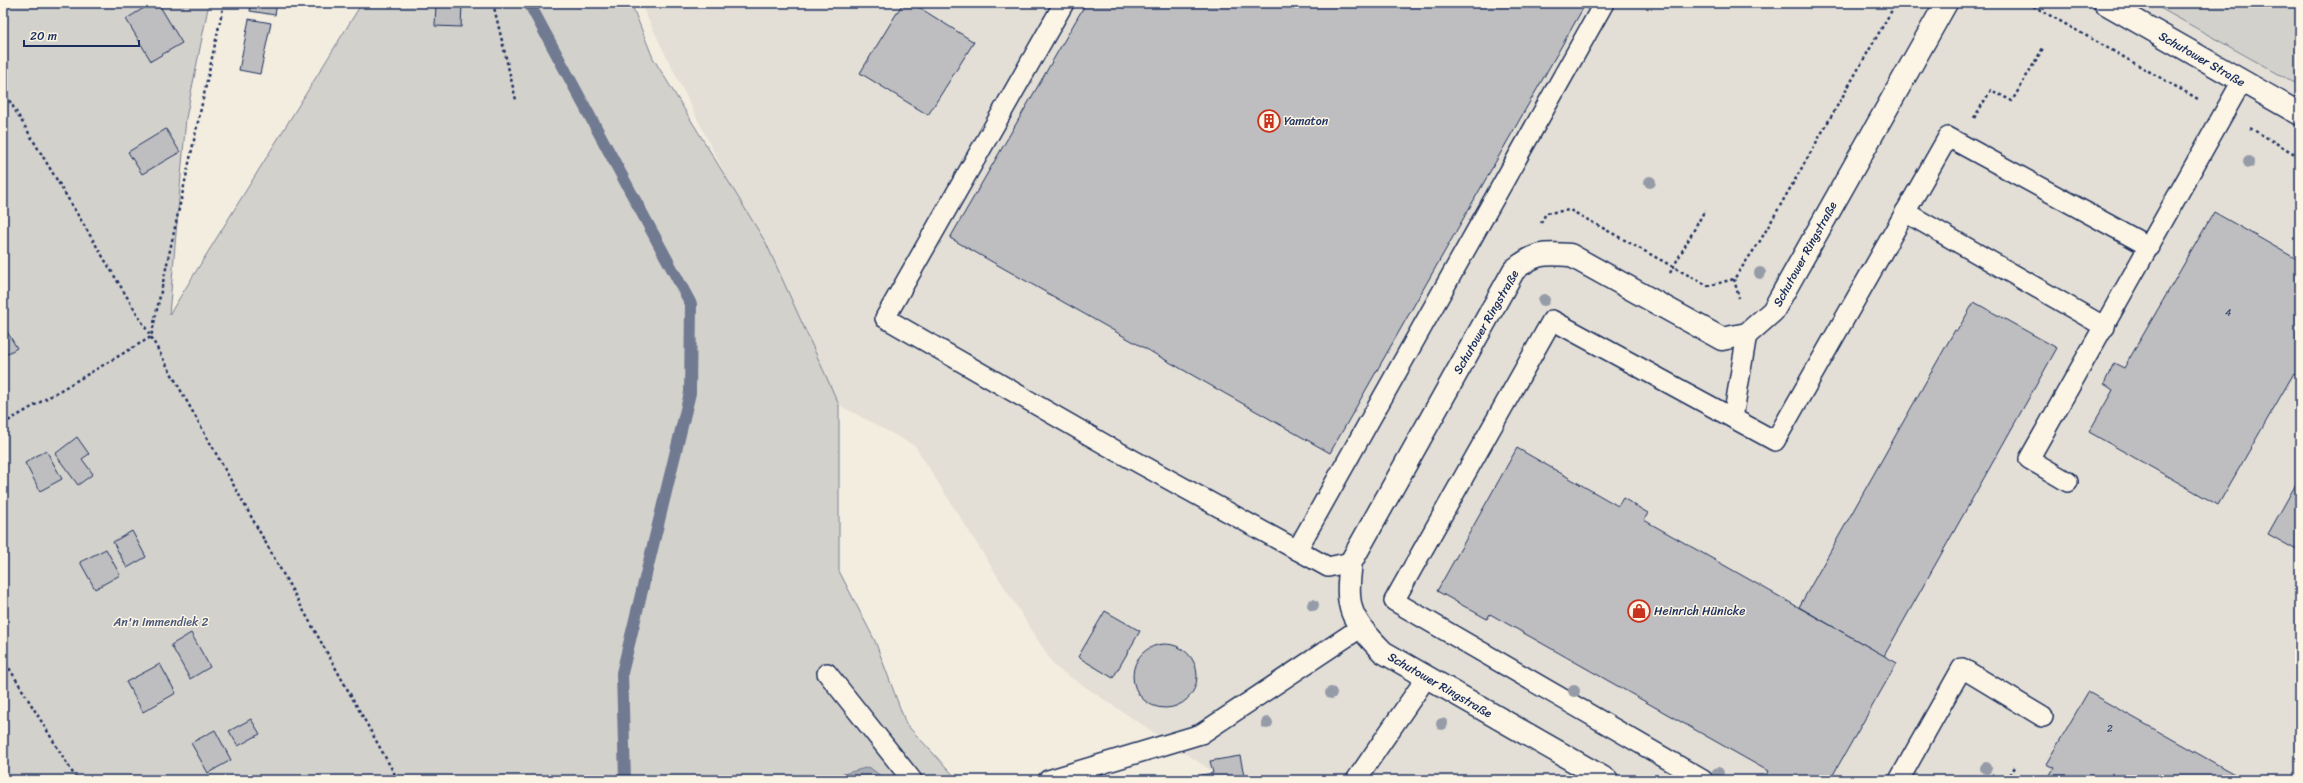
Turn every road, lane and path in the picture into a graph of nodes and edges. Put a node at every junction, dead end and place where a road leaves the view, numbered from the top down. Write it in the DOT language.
graph roads {
  1 [pos="224,3"];
  2 [pos="493,3"];
  3 [pos="1064,3"];
  4 [pos="1604,3"];
  5 [pos="1896,3"];
  6 [pos="1946,3"];
  7 [pos="2028,3"];
  8 [pos="2105,3"];
  9 [pos="2043,48"];
  10 [pos="2242,81"];
  11 [pos="3,90"];
  12 [pos="516,100"];
  13 [pos="2224,114"];
  14 [pos="2300,114"];
  15 [pos="1959,144"];
  16 [pos="2300,157"];
  17 [pos="1705,210"];
  18 [pos="1905,212"];
  19 [pos="1539,226"];
  20 [pos="2150,248"];
  21 [pos="1674,266"];
  22 [pos="1654,302"];
  23 [pos="2105,326"];
  24 [pos="1747,334"];
  25 [pos="152,338"];
  26 [pos="1733,418"];
  27 [pos="3,424"];
  28 [pos="2068,482"];
  29 [pos="1297,550"];
  30 [pos="1351,562"];
  31 [pos="1360,628"];
  32 [pos="3,658"];
  33 [pos="827,673"];
  34 [pos="1426,678"];
  35 [pos="2043,716"];
  36 [pos="2015,767"];
  37 [pos="76,780"];
  38 [pos="398,780"];
  39 [pos="912,780"];
  40 [pos="1048,780"];
  41 [pos="1356,780"];
  42 [pos="1607,780"];
  43 [pos="1704,780"];
  44 [pos="1899,780"];
  45 [pos="2007,780"];
  1 -- 25 [label="path"];
  2 -- 12 [label="path"];
  3 -- 29 [label="lane"];
  4 -- 29 [label="lane"];
  5 -- 21 [label="path"];
  6 -- 24 [label="street, Schutower Ringstraße"];
  7 -- 13 [label="path"];
  8 -- 10 [label="street, Schutower Straße"];
  9 -- 15 [label="path"];
  10 -- 13 [label="lane"];
  10 -- 14 [label="street, Schutower Straße"];
  11 -- 25 [label="path"];
  13 -- 16 [label="path"];
  13 -- 20 [label="lane"];
  15 -- 18 [label="lane"];
  15 -- 20 [label="lane"];
  17 -- 21 [label="path"];
  18 -- 23 [label="lane"];
  18 -- 26 [label="lane"];
  19 -- 21 [label="path"];
  20 -- 23 [label="lane"];
  21 -- 22 [label="path"];
  22 -- 24 [label="street, Schutower Ringstraße"];
  22 -- 30 [label="street, Schutower Ringstraße"];
  23 -- 28 [label="lane"];
  24 -- 26 [label="lane"];
  25 -- 27 [label="path"];
  25 -- 38 [label="path"];
  26 -- 43 [label="lane"];
  29 -- 30 [label="lane"];
  30 -- 31 [label="street, Schutower Ringstraße"];
  31 -- 34 [label="street, Schutower Ringstraße"];
  31 -- 40 [label="lane"];
  32 -- 37 [label="path"];
  33 -- 39 [label="lane"];
  34 -- 41 [label="lane"];
  34 -- 42 [label="street, Schutower Ringstraße"];
  35 -- 44 [label="lane"];
  36 -- 45 [label="path"];
}
